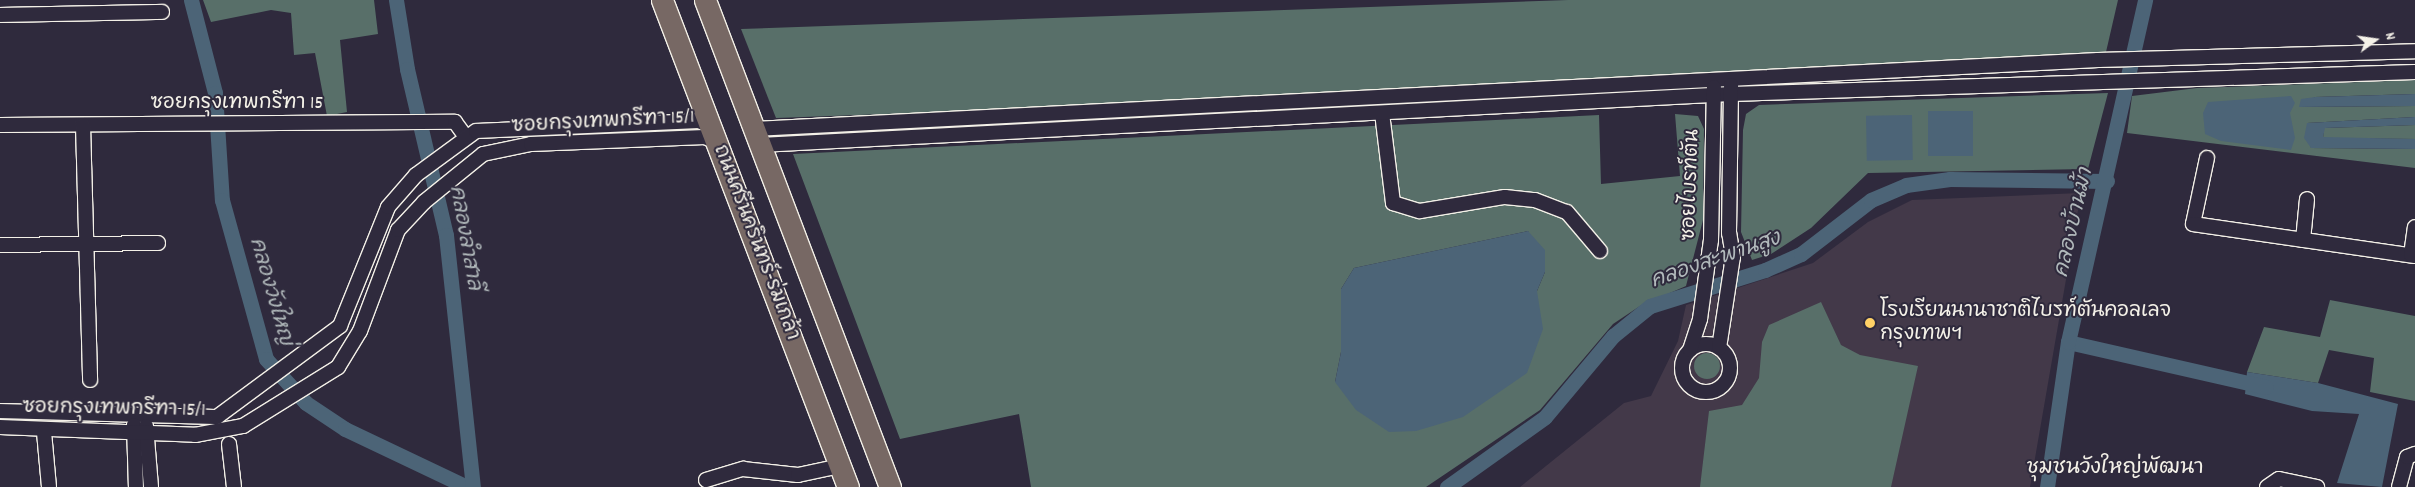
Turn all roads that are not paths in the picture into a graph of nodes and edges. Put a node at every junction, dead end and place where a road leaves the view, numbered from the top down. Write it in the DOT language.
graph roads {
  1 [pos="662,0"];
  2 [pos="705,0"];
  3 [pos="162,12"];
  4 [pos="0,15"];
  5 [pos="2415,51"];
  6 [pos="2415,72"];
  7 [pos="1731,78"];
  8 [pos="1714,79"];
  9 [pos="1731,94"];
  10 [pos="1714,96"];
  11 [pos="1382,113"];
  12 [pos="0,125"];
  13 [pos="84,125"];
  14 [pos="713,134"];
  15 [pos="466,137"];
  16 [pos="757,137"];
  17 [pos="2207,158"];
  18 [pos="2307,200"];
  19 [pos="2415,228"];
  20 [pos="2303,240"];
  21 [pos="86,243"];
  22 [pos="158,243"];
  23 [pos="0,245"];
  24 [pos="1600,251"];
  25 [pos="2413,255"];
  26 [pos="1719,348"];
  27 [pos="1690,350"];
  28 [pos="90,380"];
  29 [pos="0,411"];
  30 [pos="139,417"];
  31 [pos="0,427"];
  32 [pos="44,432"];
  33 [pos="140,434"];
  34 [pos="229,444"];
  35 [pos="2415,454"];
  36 [pos="840,466"];
  37 [pos="706,480"];
  38 [pos="49,487"];
  39 [pos="136,487"];
  40 [pos="151,487"];
  41 [pos="234,487"];
  42 [pos="848,487"];
  43 [pos="890,487"];
  44 [pos="2267,487"];
  45 [pos="2317,487"];
  46 [pos="2399,487"];
  1 -- 14 [label="main road, ถนนศรีนครินทร์-ร่มเกล้า"];
  2 -- 16 [label="main road, ถนนศรีนครินทร์-ร่มเกล้า"];
  3 -- 4 [label="street"];
  5 -- 7 [label="street"];
  6 -- 9 [label="street"];
  7 -- 8 [label="street"];
  7 -- 9 [label="street, ซอยไบรท์ตัน"];
  8 -- 10 [label="street, ซอยไบรท์ตัน"];
  8 -- 16 [label="street"];
  9 -- 10 [label="street"];
  9 -- 26 [label="street, ซอยไบรท์ตัน"];
  10 -- 11 [label="street"];
  10 -- 27 [label="street, ซอยไบรท์ตัน"];
  11 -- 16 [label="street"];
  11 -- 24 [label="street"];
  12 -- 13 [label="street, ซอยกรุงเทพกรีฑา 15"];
  13 -- 15 [label="street, ซอยกรุงเทพกรีฑา 15"];
  13 -- 21 [label="street"];
  14 -- 15 [label="street, ซอยกรุงเทพกรีฑา 15/1"];
  14 -- 33 [label="street, ซอยกรุงเทพกรีฑา 15/1"];
  14 -- 36 [label="main road, ถนนศรีนครินทร์-ร่มเกล้า"];
  15 -- 30 [label="street, ซอยกรุงเทพกรีฑา 15/1"];
  16 -- 43 [label="main road, ถนนศรีนครินทร์-ร่มเกล้า"];
  17 -- 20 [label="street"];
  18 -- 20 [label="street"];
  19 -- 25 [label="street"];
  20 -- 25 [label="street"];
  21 -- 22 [label="street"];
  21 -- 23 [label="street"];
  21 -- 28 [label="street"];
  26 -- 27 [label="street"];
  26 -- 27 [label="street, ซอยไบรท์ตัน"];
  29 -- 30 [label="street, ซอยกรุงเทพกรีฑา 15/1"];
  30 -- 33 [label="street"];
  31 -- 33 [label="street, ซอยกรุงเทพกรีฑา 15/1"];
  32 -- 38 [label="street"];
  33 -- 39 [label="street"];
  33 -- 40 [label="street"];
  34 -- 41 [label="street"];
  35 -- 46 [label="street"];
  36 -- 37 [label="street"];
  36 -- 42 [label="main road, ถนนศรีนครินทร์-ร่มเกล้า"];
  44 -- 45 [label="street"];
}
